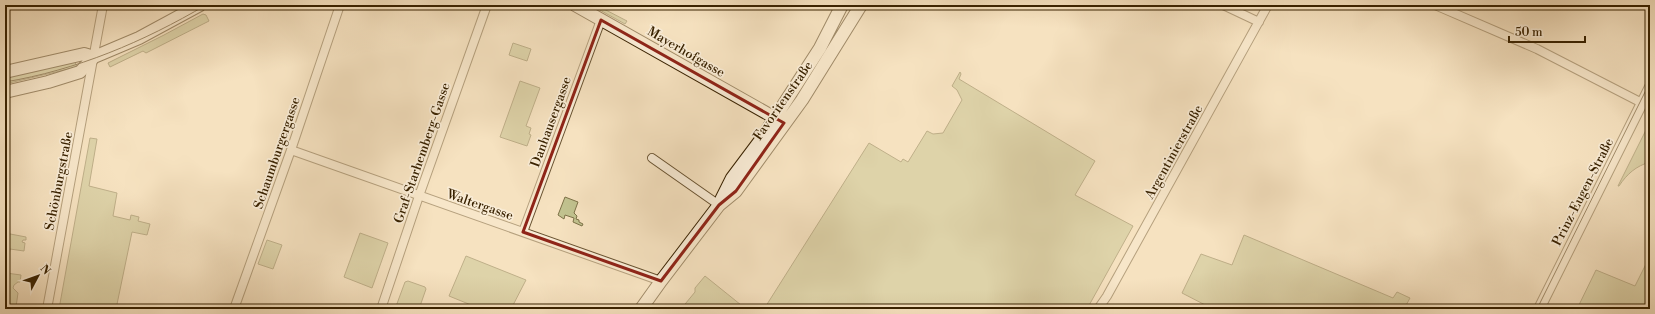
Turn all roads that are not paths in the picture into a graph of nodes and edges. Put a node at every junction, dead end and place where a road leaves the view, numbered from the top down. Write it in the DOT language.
graph roads {
  1 [pos="103,5"];
  2 [pos="200,5"];
  3 [pos="340,5"];
  4 [pos="487,5"];
  5 [pos="575,5"];
  6 [pos="842,5"];
  7 [pos="861,5"];
  8 [pos="1223,5"];
  9 [pos="1268,5"];
  10 [pos="1434,5"];
  11 [pos="601,20"];
  12 [pos="1259,22"];
  13 [pos="94,57"];
  14 [pos="5,72"];
  15 [pos="1650,87"];
  16 [pos="5,92"];
  17 [pos="1642,102"];
  18 [pos="779,121"];
  19 [pos="291,150"];
  20 [pos="652,158"];
  21 [pos="419,196"];
  22 [pos="719,205"];
  23 [pos="523,232"];
  24 [pos="661,281"];
  25 [pos="1100,308"];
  26 [pos="47,309"];
  27 [pos="234,309"];
  28 [pos="381,309"];
  29 [pos="641,309"];
  30 [pos="1539,309"];
  1 -- 13 [label="street, Schönburgstraße"];
  2 -- 13 [label="main road"];
  3 -- 19 [label="street, Schaumburgergasse"];
  4 -- 21 [label="street, Graf-Starhemberg-Gasse"];
  5 -- 11 [label="main road, Mayerhofgasse"];
  6 -- 18 [label="main road, Favoritenstraße"];
  7 -- 18 [label="main road, Favoritenstraße"];
  8 -- 12 [label="street"];
  9 -- 12 [label="street, Argentinierstraße"];
  10 -- 17 [label="street"];
  11 -- 18 [label="main road, Mayerhofgasse"];
  11 -- 23 [label="street, Danhausergasse"];
  12 -- 25 [label="street, Argentinierstraße"];
  13 -- 14 [label="main road"];
  13 -- 16 [label="main road"];
  13 -- 26 [label="street, Schönburgstraße"];
  15 -- 17 [label="street, Prinz-Eugen-Straße"];
  17 -- 30 [label="street, Prinz-Eugen-Straße"];
  18 -- 22 [label="main road, Favoritenstraße"];
  19 -- 21 [label="street, Waltergasse"];
  19 -- 27 [label="street, Schaumburgergasse"];
  20 -- 22 [label="street"];
  21 -- 23 [label="street, Waltergasse"];
  21 -- 28 [label="street, Graf-Starhemberg-Gasse"];
  22 -- 24 [label="main road, Favoritenstraße"];
  23 -- 24 [label="street, Waltergasse"];
  24 -- 29 [label="main road, Favoritenstraße"];
}
